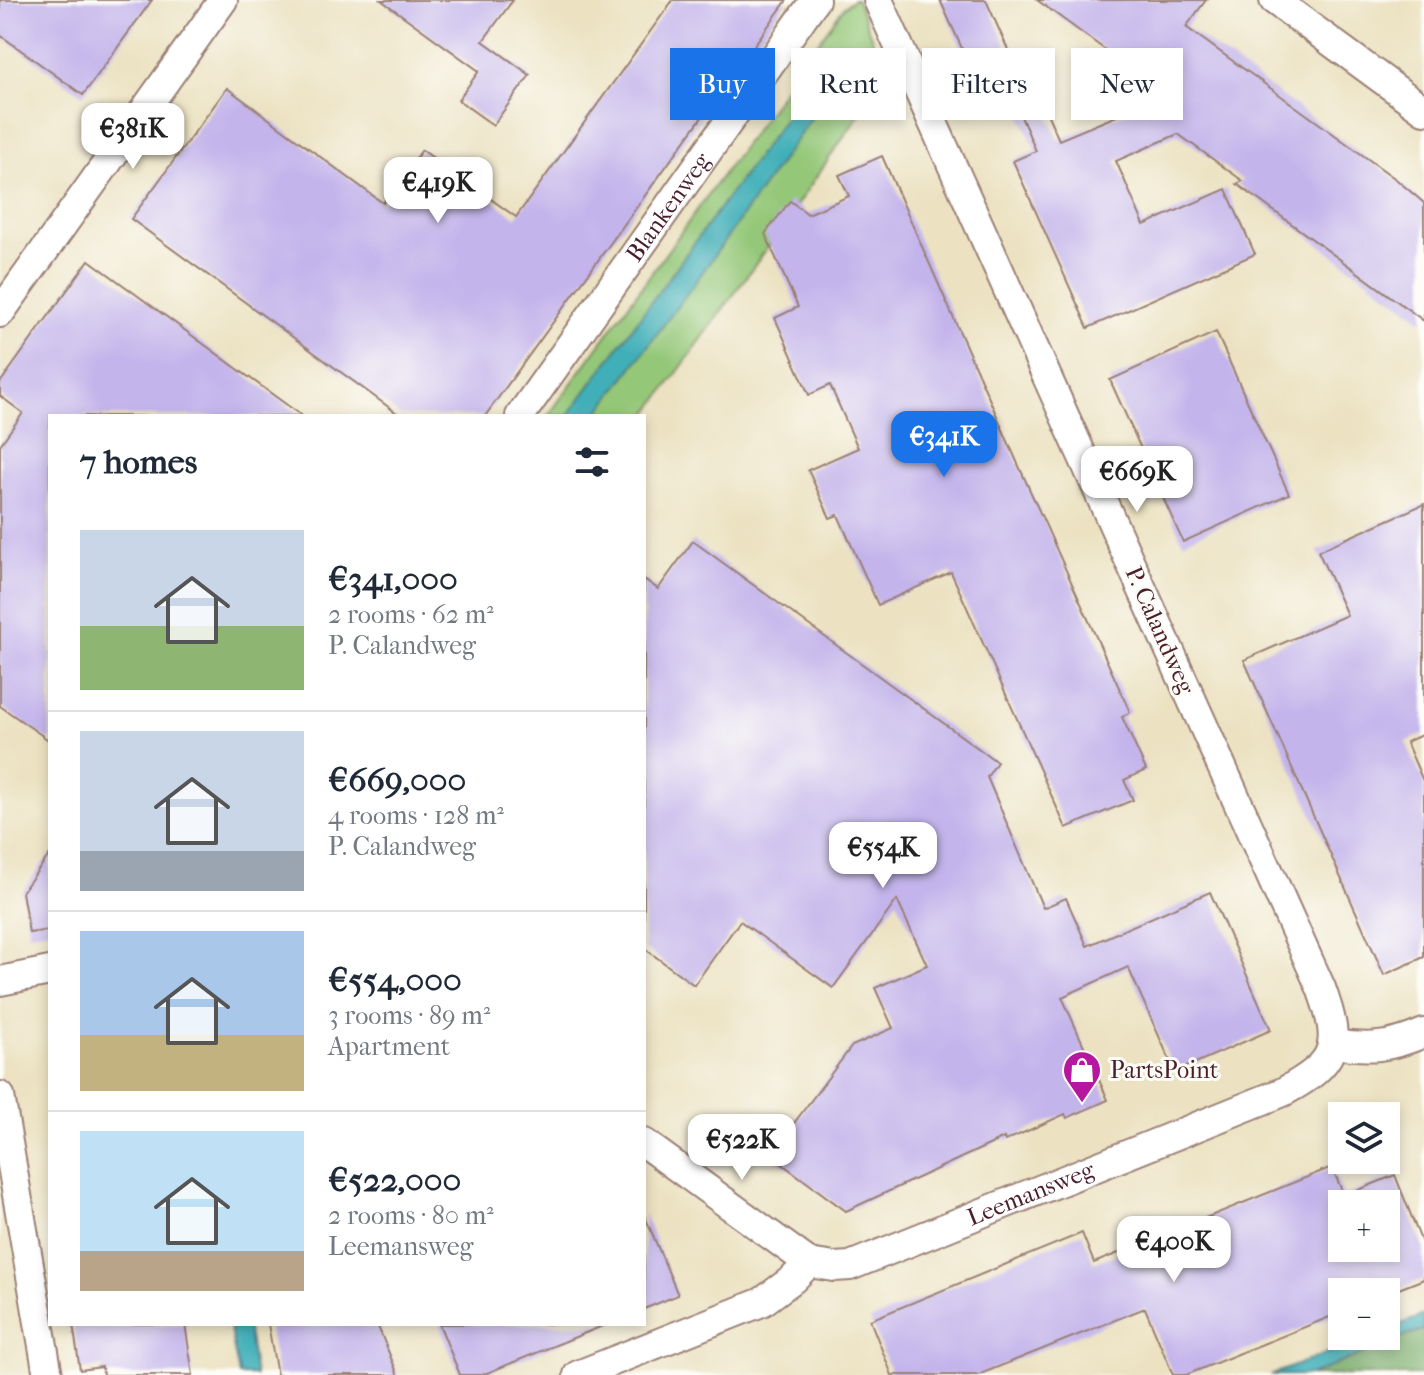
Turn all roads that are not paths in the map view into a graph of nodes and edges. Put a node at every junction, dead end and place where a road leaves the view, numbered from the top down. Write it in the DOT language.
graph roads {
  1 [pos="223,0"];
  2 [pos="815,0"];
  3 [pos="878,0"];
  4 [pos="1274,0"];
  5 [pos="1424,110"];
  6 [pos="0,313"];
  7 [pos="521,414"];
  8 [pos="48,971"];
  9 [pos="0,981"];
  10 [pos="1424,1033"];
  11 [pos="1333,1044"];
  12 [pos="0,1096"];
  13 [pos="646,1144"];
  14 [pos="809,1263"];
  15 [pos="48,1375"];
  16 [pos="578,1375"];
  1 -- 6 [label="street"];
  2 -- 7 [label="street, Blankenweg"];
  3 -- 11 [label="street, P. Calandweg"];
  4 -- 5 [label="street"];
  8 -- 9 [label="street"];
  10 -- 11 [label="street"];
  11 -- 14 [label="street, Leemansweg"];
  12 -- 15 [label="street"];
  13 -- 14 [label="street"];
  14 -- 16 [label="street"];
}
